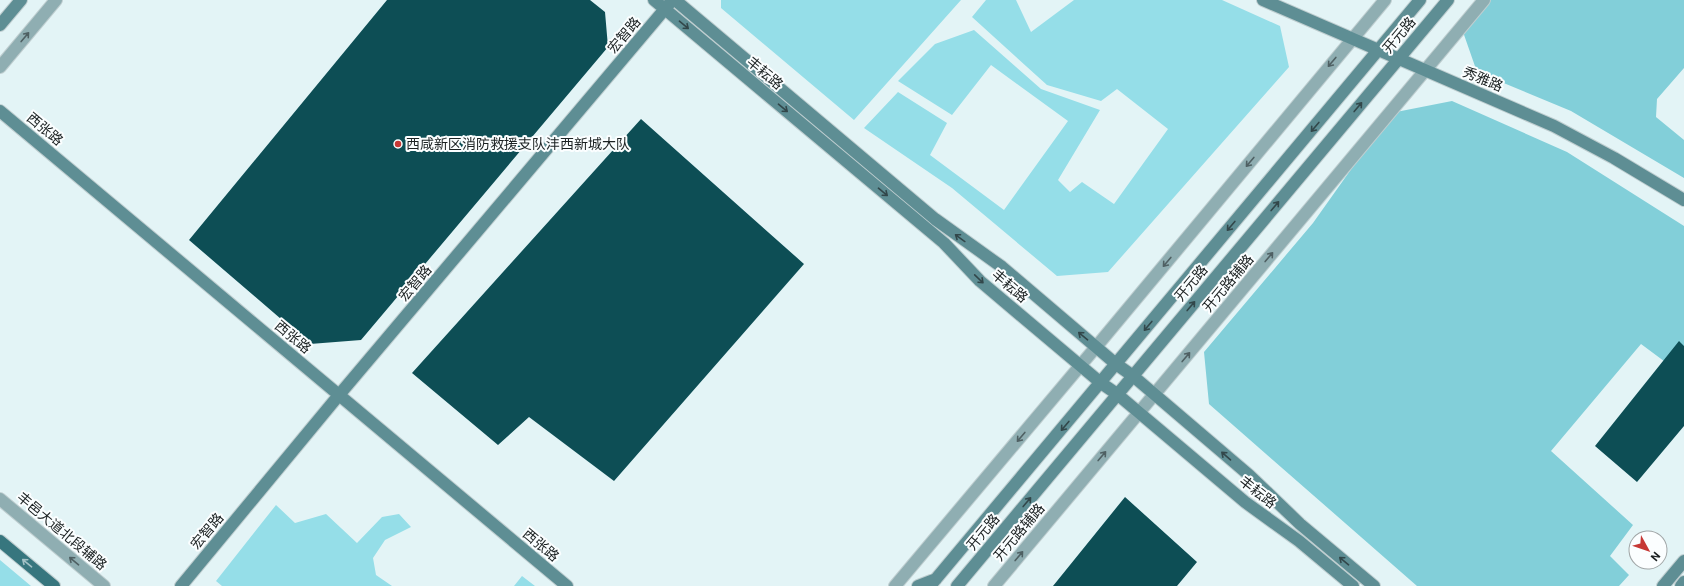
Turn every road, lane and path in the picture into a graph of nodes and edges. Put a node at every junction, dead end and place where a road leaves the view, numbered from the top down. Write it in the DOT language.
graph roads {
  1 [pos="21,0"];
  2 [pos="56,0"];
  3 [pos="654,0"];
  4 [pos="674,0"];
  5 [pos="1263,0"];
  6 [pos="1385,0"];
  7 [pos="1420,0"];
  8 [pos="1448,0"];
  9 [pos="1484,0"];
  10 [pos="665,10"];
  11 [pos="0,25"];
  12 [pos="1352,39"];
  13 [pos="1378,51"];
  14 [pos="1398,59"];
  15 [pos="0,67"];
  16 [pos="1425,71"];
  17 [pos="0,111"];
  18 [pos="1684,200"];
  19 [pos="1096,347"];
  20 [pos="1116,364"];
  21 [pos="1080,366"];
  22 [pos="1133,376"];
  23 [pos="1101,383"];
  24 [pos="1117,394"];
  25 [pos="1154,394"];
  26 [pos="339,396"];
  27 [pos="1139,413"];
  28 [pos="0,499"];
  29 [pos="0,541"];
  30 [pos="1684,561"];
  31 [pos="1684,582"];
  32 [pos="933,583"];
  33 [pos="54,586"];
  34 [pos="104,586"];
  35 [pos="181,586"];
  36 [pos="567,586"];
  37 [pos="896,586"];
  38 [pos="918,586"];
  39 [pos="957,586"];
  40 [pos="994,586"];
  41 [pos="1353,586"];
  42 [pos="1374,586"];
  43 [pos="1663,586"];
  44 [pos="1681,586"];
  1 -- 11 [label="street"];
  15 -- 2 [label="street, one-way"];
  3 -- 10 [label="street, 丰耘路"];
  4 -- 10 [label="street, 宏智路"];
  19 -- 4 [label="street, 丰耘路, one-way"];
  5 -- 12 [label="street, 秀雅路"];
  6 -- 12 [label="street"];
  7 -- 13 [label="street, 开元路"];
  8 -- 14 [label="street, 开元路"];
  9 -- 16 [label="street, 开元路辅路"];
  10 -- 21 [label="street, 丰耘路, one-way"];
  10 -- 26 [label="street, 宏智路"];
  12 -- 13 [label="street, 秀雅路"];
  12 -- 19 [label="street, one-way"];
  13 -- 14 [label="street, 秀雅路"];
  13 -- 20 [label="street, 开元路, one-way"];
  14 -- 16 [label="street, 秀雅路"];
  22 -- 14 [label="street, 开元路, one-way"];
  16 -- 18 [label="street, 秀雅路"];
  25 -- 16 [label="street, 开元路辅路, one-way"];
  17 -- 26 [label="street, 西张路"];
  19 -- 20 [label="street, 丰耘路"];
  19 -- 21 [label="street"];
  20 -- 22 [label="street, 丰耘路"];
  20 -- 23 [label="street, 开元路"];
  21 -- 23 [label="street, 丰耘路"];
  21 -- 37 [label="street, one-way"];
  22 -- 24 [label="street, 开元路"];
  22 -- 25 [label="street, 丰耘路"];
  23 -- 24 [label="street, 丰耘路"];
  23 -- 32 [label="street, 开元路, one-way"];
  24 -- 27 [label="street, 丰耘路"];
  39 -- 24 [label="street, 开元路, one-way"];
  25 -- 27 [label="street, 开元路辅路"];
  42 -- 25 [label="street, 丰耘路, one-way"];
  26 -- 35 [label="street, 宏智路"];
  26 -- 36 [label="street, 西张路"];
  40 -- 27 [label="street, 开元路辅路, one-way"];
  27 -- 41 [label="street, 丰耘路"];
  34 -- 28 [label="street, 丰邑大道北段辅路, one-way"];
  33 -- 29 [label="main road, one-way"];
  30 -- 43 [label="street"];
  31 -- 44 [label="street"];
  32 -- 38 [label="street"];
}
